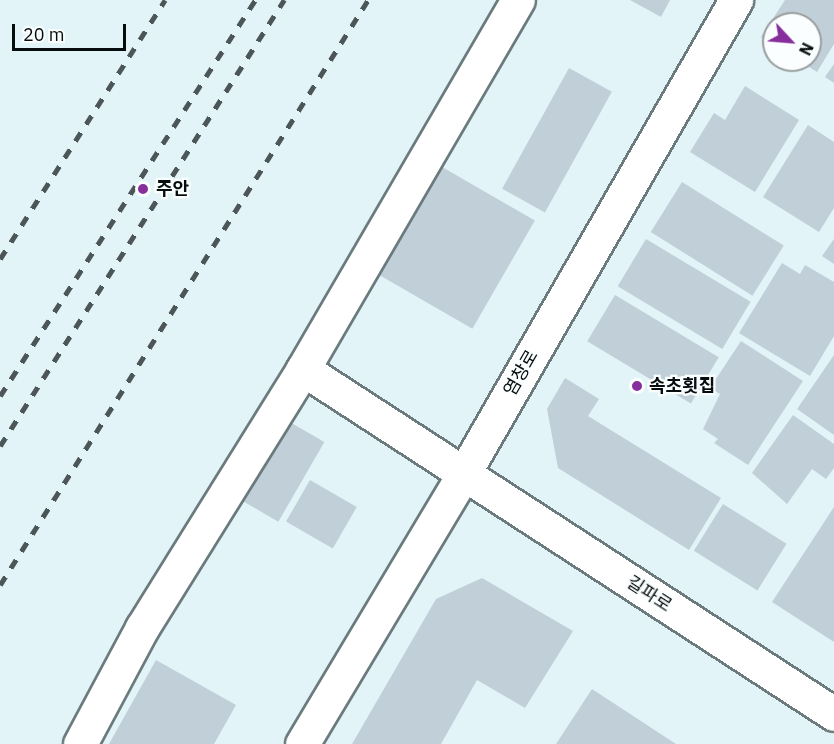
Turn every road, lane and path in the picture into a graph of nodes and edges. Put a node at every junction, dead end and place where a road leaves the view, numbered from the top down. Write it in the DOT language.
graph roads {
  1 [pos="518,0"];
  2 [pos="736,0"];
  3 [pos="303,369"];
  4 [pos="464,473"];
  5 [pos="834,714"];
  6 [pos="80,744"];
  7 [pos="302,744"];
  1 -- 3 [label="street"];
  2 -- 4 [label="street, 염창로"];
  3 -- 4 [label="street, 길파로"];
  3 -- 6 [label="street"];
  4 -- 5 [label="street, 길파로"];
  4 -- 7 [label="street, 염창로"];
}
